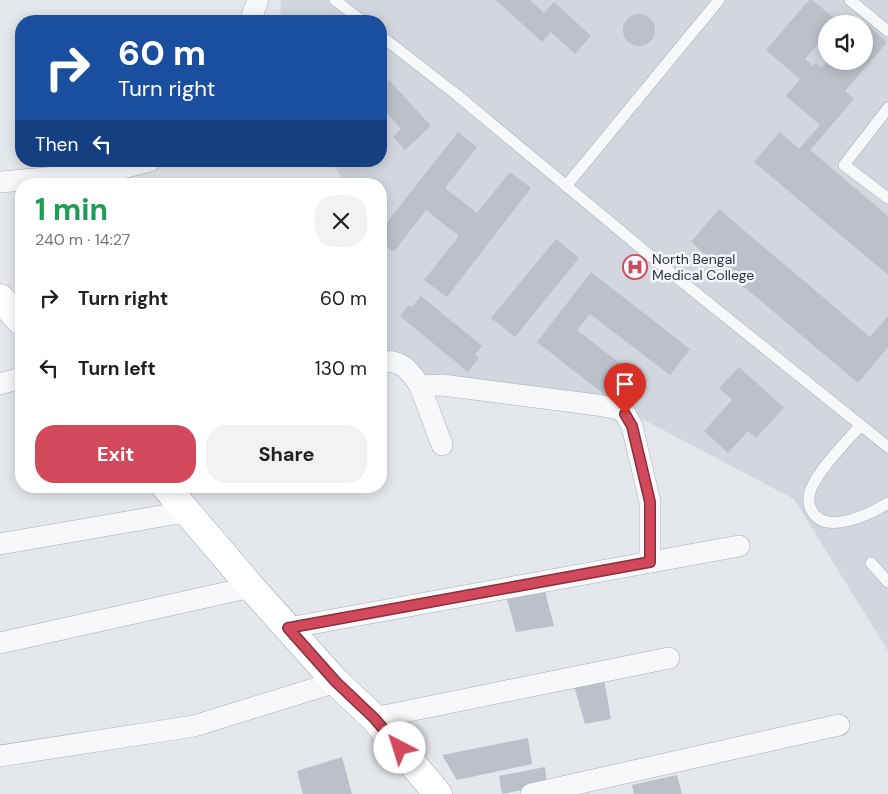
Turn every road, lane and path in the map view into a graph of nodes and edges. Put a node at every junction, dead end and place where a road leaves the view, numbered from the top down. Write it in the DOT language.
graph roads {
  1 [pos="258,0"];
  2 [pos="335,0"];
  3 [pos="719,0"];
  4 [pos="850,0"];
  5 [pos="252,15"];
  6 [pos="354,15"];
  7 [pos="888,31"];
  8 [pos="387,41"];
  9 [pos="888,108"];
  10 [pos="126,167"];
  11 [pos="45,178"];
  12 [pos="15,181"];
  13 [pos="0,182"];
  14 [pos="566,186"];
  15 [pos="888,198"];
  16 [pos="0,298"];
  17 [pos="15,314"];
  18 [pos="387,362"];
  19 [pos="15,380"];
  20 [pos="0,384"];
  21 [pos="420,386"];
  22 [pos="861,425"];
  23 [pos="442,445"];
  24 [pos="888,447"];
  25 [pos="171,493"];
  26 [pos="888,504"];
  27 [pos="186,512"];
  28 [pos="0,544"];
  29 [pos="739,546"];
  30 [pos="650,562"];
  31 [pos="871,563"];
  32 [pos="888,582"];
  33 [pos="251,587"];
  34 [pos="288,628"];
  35 [pos="0,643"];
  36 [pos="669,658"];
  37 [pos="336,682"];
  38 [pos="374,718"];
  39 [pos="839,725"];
  40 [pos="0,756"];
  41 [pos="438,794"];
  42 [pos="531,794"];
  1 -- 5 [label="street"];
  2 -- 6 [label="lane"];
  3 -- 14 [label="lane"];
  4 -- 7 [label="lane"];
  8 -- 14 [label="lane"];
  9 -- 15 [label="lane"];
  10 -- 11 [label="street"];
  12 -- 13 [label="street"];
  14 -- 22 [label="lane"];
  16 -- 17 [label="main road"];
  18 -- 21 [label="street"];
  19 -- 20 [label="street"];
  21 -- 23 [label="street"];
  21 -- 30 [label="street"];
  22 -- 24 [label="lane"];
  22 -- 26 [label="lane"];
  25 -- 27 [label="main road"];
  27 -- 28 [label="street"];
  27 -- 33 [label="main road"];
  29 -- 30 [label="street"];
  30 -- 34 [label="street"];
  31 -- 32 [label="lane"];
  33 -- 34 [label="main road"];
  33 -- 35 [label="street"];
  34 -- 37 [label="main road"];
  36 -- 38 [label="street"];
  37 -- 38 [label="main road"];
  37 -- 40 [label="street"];
  38 -- 41 [label="main road"];
  39 -- 42 [label="street"];
}
